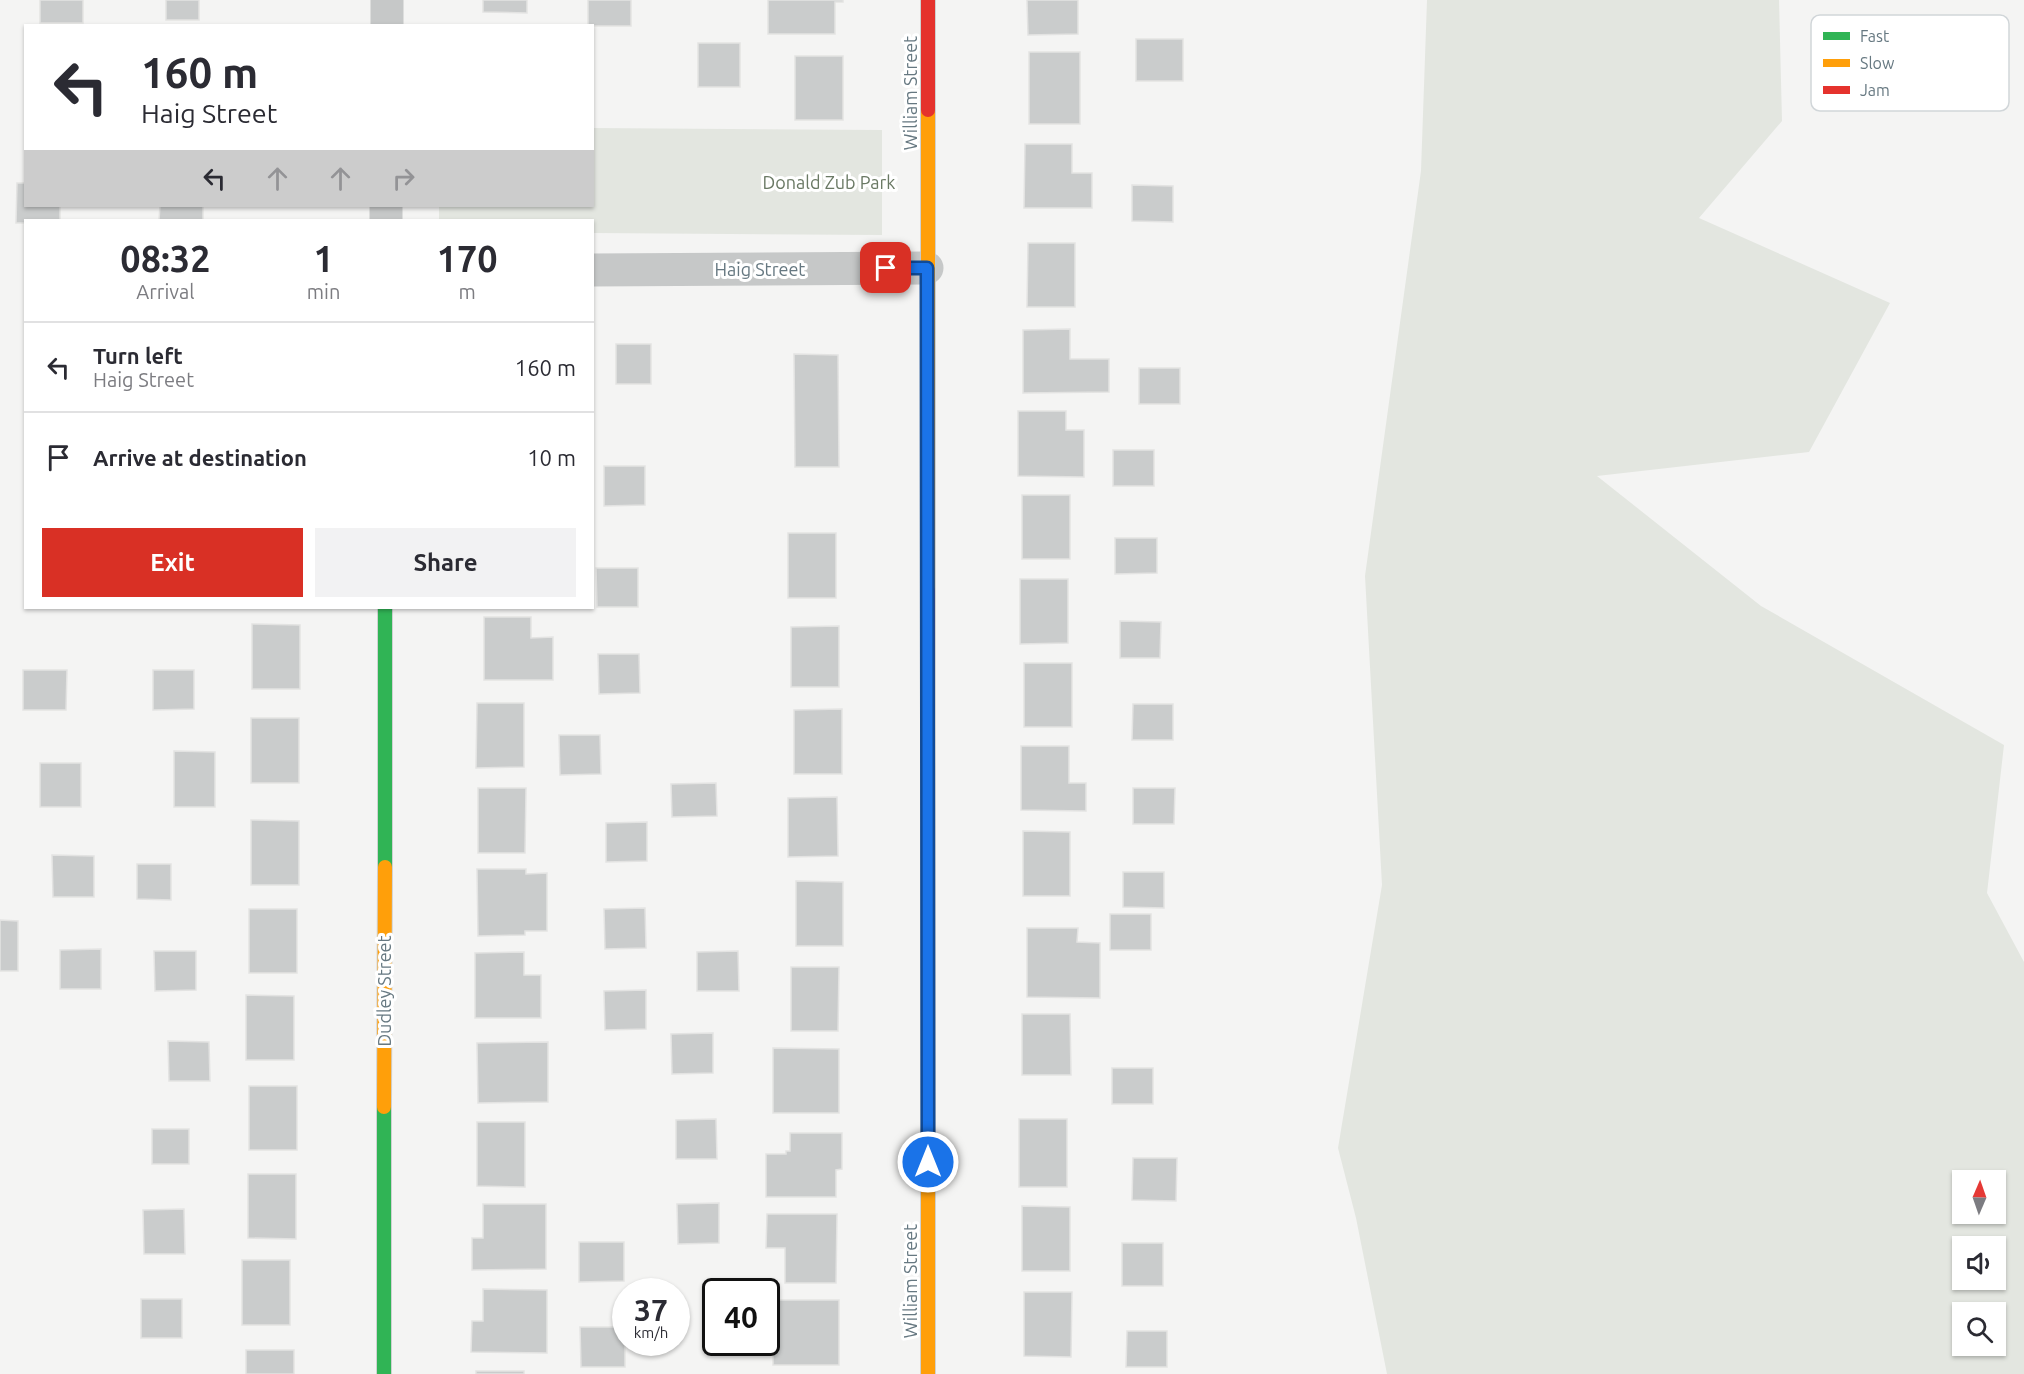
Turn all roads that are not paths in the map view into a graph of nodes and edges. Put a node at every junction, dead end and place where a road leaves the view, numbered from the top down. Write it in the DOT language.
graph roads {
  1 [pos="387,0"];
  2 [pos="928,0"];
  3 [pos="387,24"];
  4 [pos="927,268"];
  5 [pos="594,270"];
  6 [pos="385,609"];
  7 [pos="384,1374"];
  8 [pos="928,1374"];
  1 -- 3 [label="street"];
  2 -- 4 [label="street, William Street"];
  4 -- 5 [label="street, Haig Street"];
  4 -- 8 [label="street, William Street"];
  6 -- 7 [label="street, Dudley Street"];
}
